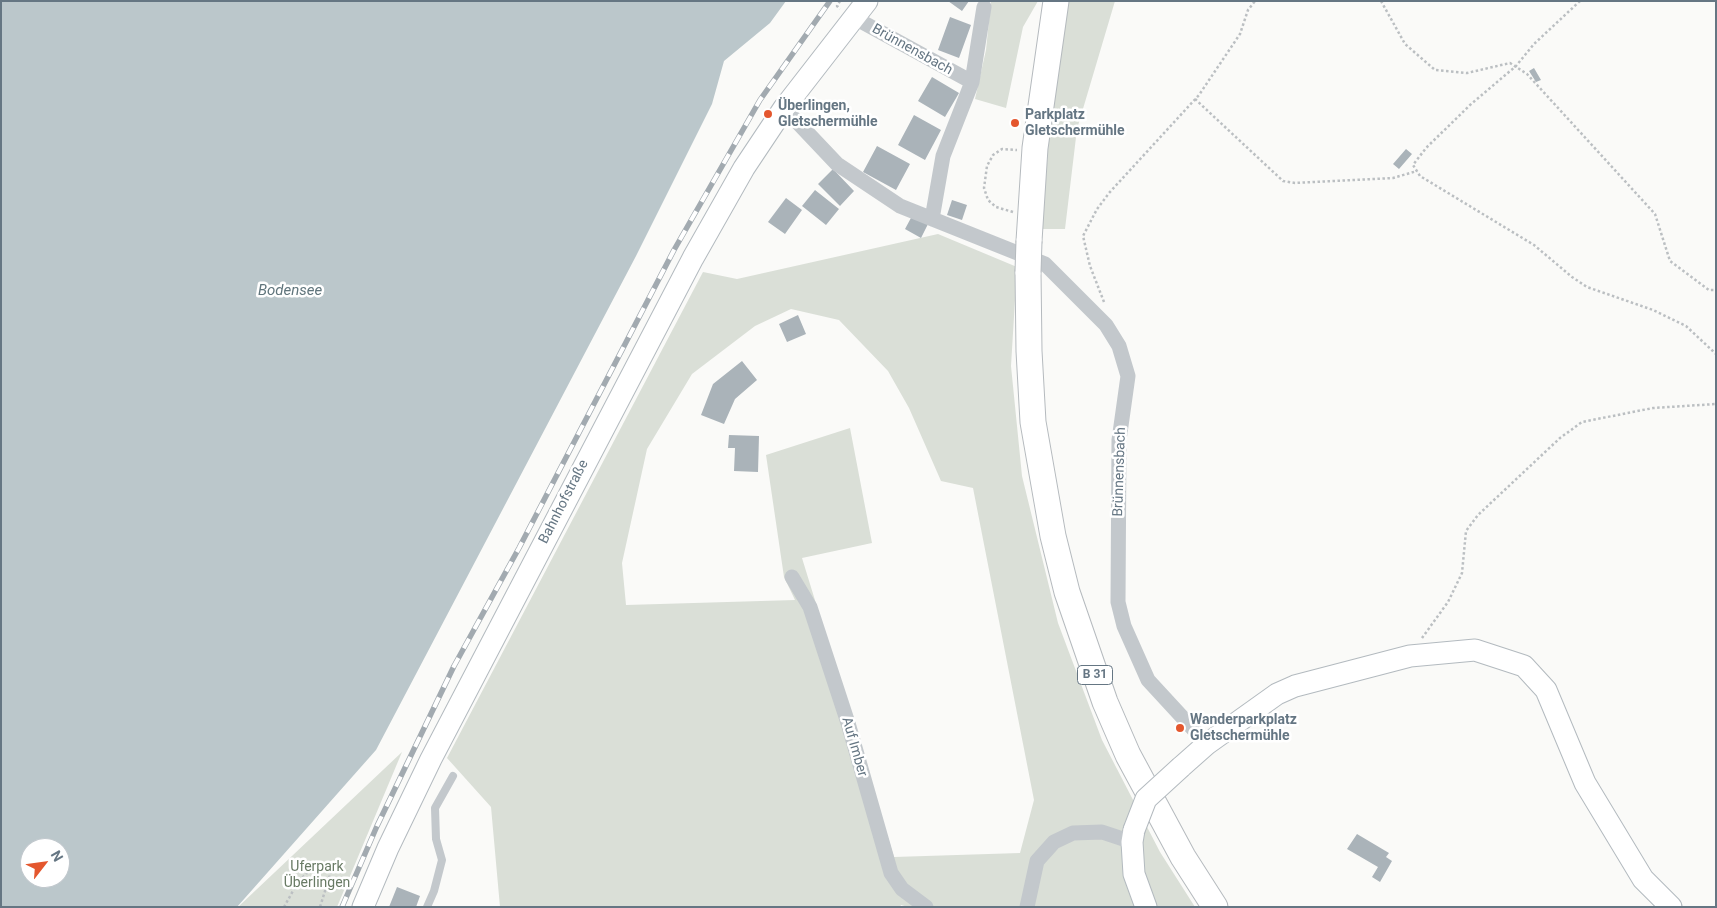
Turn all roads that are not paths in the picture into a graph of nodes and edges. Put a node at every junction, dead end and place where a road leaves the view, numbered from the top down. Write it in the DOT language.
graph roads {
  1 [pos="1056,1"];
  2 [pos="850,7"];
  3 [pos="984,7"];
  4 [pos="972,82"];
  5 [pos="784,108"];
  6 [pos="932,219"];
  7 [pos="792,577"];
  8 [pos="1207,744"];
  9 [pos="453,776"];
  10 [pos="1133,836"];
  11 [pos="363,907"];
  12 [pos="427,907"];
  13 [pos="926,907"];
  14 [pos="1028,907"];
  15 [pos="1146,907"];
  16 [pos="1215,907"];
  17 [pos="1671,907"];
  1 -- 16 [label="main road, B 31, bridge"];
  2 -- 4 [label="street, Brünnensbach"];
  2 -- 5 [label="street, Bahnhofstraße"];
  3 -- 4 [label="street, Brünnensbach"];
  4 -- 6 [label="street, Brünnensbach"];
  5 -- 6 [label="street, Brünnensbach"];
  5 -- 11 [label="street, Bahnhofstraße"];
  6 -- 8 [label="street, Brünnensbach"];
  7 -- 13 [label="street, Auf Imber"];
  8 -- 10 [label="street, bridge"];
  8 -- 17 [label="street"];
  9 -- 12 [label="lane"];
  10 -- 14 [label="street"];
  10 -- 15 [label="street"];
}
